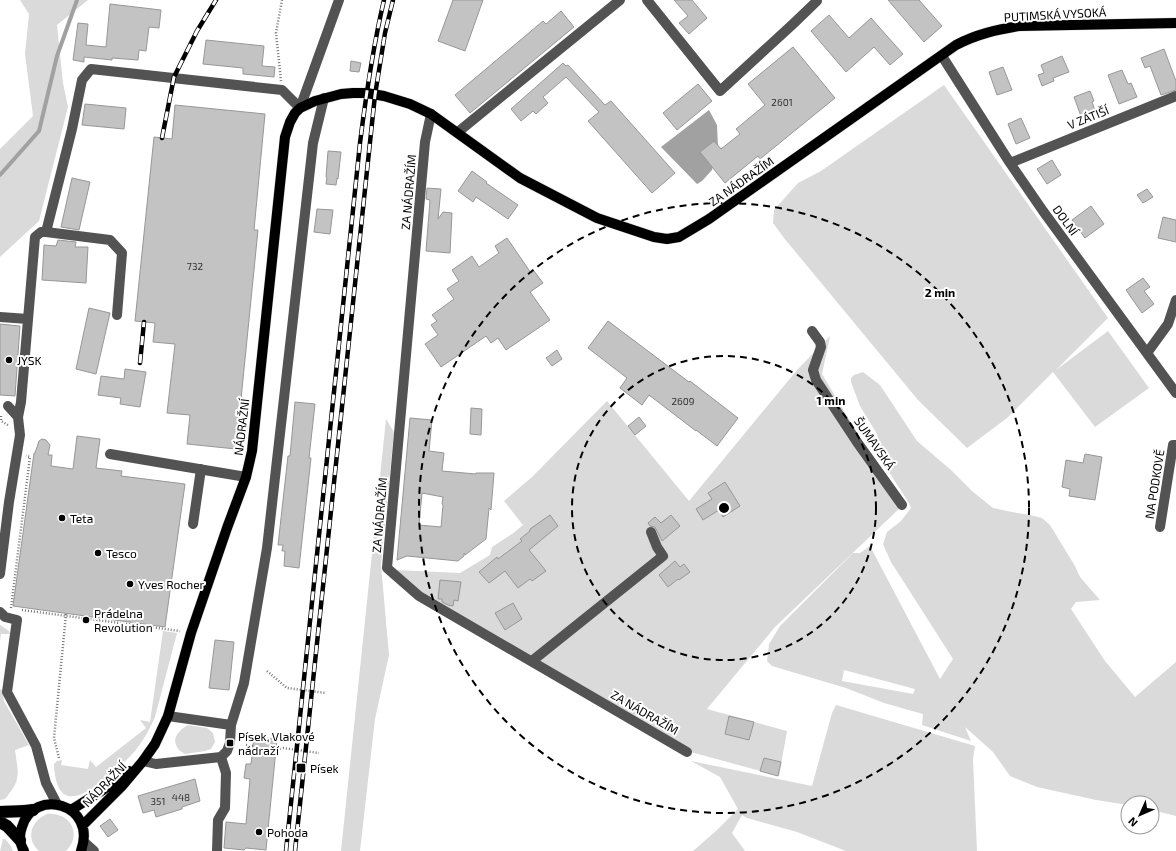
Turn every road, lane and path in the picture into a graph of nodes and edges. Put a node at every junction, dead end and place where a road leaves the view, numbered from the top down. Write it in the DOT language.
graph roads {
  1 [pos="282,0"];
  2 [pos="339,0"];
  3 [pos="620,0"];
  4 [pos="647,0"];
  5 [pos="817,0"];
  6 [pos="1176,23"];
  7 [pos="942,56"];
  8 [pos="282,90"];
  9 [pos="1176,96"];
  10 [pos="324,98"];
  11 [pos="300,108"];
  12 [pos="432,114"];
  13 [pos="458,132"];
  14 [pos="1010,163"];
  15 [pos="46,232"];
  16 [pos="1176,300"];
  17 [pos="117,315"];
  18 [pos="0,317"];
  19 [pos="28,319"];
  20 [pos="812,331"];
  21 [pos="1147,353"];
  22 [pos="1176,393"];
  23 [pos="5,410"];
  24 [pos="18,416"];
  25 [pos="11,431"];
  26 [pos="1175,445"];
  27 [pos="110,454"];
  28 [pos="17,455"];
  29 [pos="201,469"];
  30 [pos="246,477"];
  31 [pos="902,505"];
  32 [pos="194,524"];
  33 [pos="1160,527"];
  34 [pos="650,532"];
  35 [pos="0,574"];
  36 [pos="0,612"];
  37 [pos="66,615"];
  38 [pos="180,631"];
  39 [pos="532,661"];
  40 [pos="267,671"];
  41 [pos="326,693"];
  42 [pos="168,716"];
  43 [pos="232,725"];
  44 [pos="246,745"];
  45 [pos="253,746"];
  46 [pos="277,749"];
  47 [pos="687,752"];
  48 [pos="319,753"];
  49 [pos="221,757"];
  50 [pos="59,758"];
  51 [pos="143,761"];
  52 [pos="46,783"];
  53 [pos="57,804"];
  54 [pos="38,808"];
  55 [pos="71,810"];
  56 [pos="0,812"];
  57 [pos="0,822"];
  58 [pos="83,825"];
  59 [pos="22,845"];
  60 [pos="83,847"];
  61 [pos="94,851"];
  62 [pos="217,851"];
  1 -- 8 [label="path"];
  2 -- 11 [label="street"];
  3 -- 13 [label="street"];
  4 -- 5 [label="street"];
  6 -- 7 [label="main road, PUTIMSKÁ VYSOKÁ"];
  7 -- 13 [label="main road, ZA NÁDRAŽÍM"];
  7 -- 14 [label="street, DOLNÍ"];
  8 -- 11 [label="street"];
  8 -- 15 [label="street"];
  9 -- 14 [label="street, V ZÁTIŠÍ"];
  10 -- 11 [label="main road"];
  10 -- 12 [label="main road, ZA NÁDRAŽÍM"];
  10 -- 43 [label="street"];
  11 -- 30 [label="main road, NÁDRAŽNÍ"];
  12 -- 13 [label="main road, ZA NÁDRAŽÍM"];
  12 -- 39 [label="street, ZA NÁDRAŽÍM"];
  14 -- 21 [label="street, DOLNÍ"];
  15 -- 17 [label="street"];
  15 -- 19 [label="street"];
  16 -- 21 [label="street"];
  18 -- 19 [label="street"];
  19 -- 24 [label="street"];
  20 -- 31 [label="street, ŠUMAVSKÁ"];
  21 -- 22 [label="street, DOLNÍ"];
  23 -- 24 [label="street"];
  23 -- 25 [label="path"];
  24 -- 28 [label="street"];
  26 -- 33 [label="street, NA PODKOVĚ"];
  27 -- 29 [label="street"];
  28 -- 35 [label="street"];
  28 -- 37 [label="path"];
  29 -- 30 [label="street"];
  29 -- 32 [label="street"];
  30 -- 42 [label="main road, NÁDRAŽNÍ"];
  34 -- 39 [label="street"];
  36 -- 52 [label="street"];
  37 -- 38 [label="path"];
  37 -- 50 [label="path"];
  39 -- 47 [label="street, ZA NÁDRAŽÍM"];
  40 -- 41 [label="path"];
  42 -- 43 [label="street"];
  42 -- 51 [label="main road, NÁDRAŽNÍ"];
  43 -- 49 [label="street"];
  44 -- 45 [label="path"];
  46 -- 48 [label="path"];
  49 -- 51 [label="street"];
  49 -- 62 [label="street"];
  51 -- 55 [label="main road, NÁDRAŽNÍ"];
  51 -- 58 [label="main road, NÁDRAŽNÍ"];
  52 -- 53 [label="street"];
  52 -- 54 [label="street"];
  53 -- 54 [label="main road"];
  53 -- 55 [label="main road"];
  54 -- 56 [label="highway"];
  54 -- 59 [label="main road"];
  55 -- 58 [label="main road"];
  57 -- 59 [label="highway"];
  58 -- 60 [label="main road"];
  60 -- 61 [label="street"];
}
